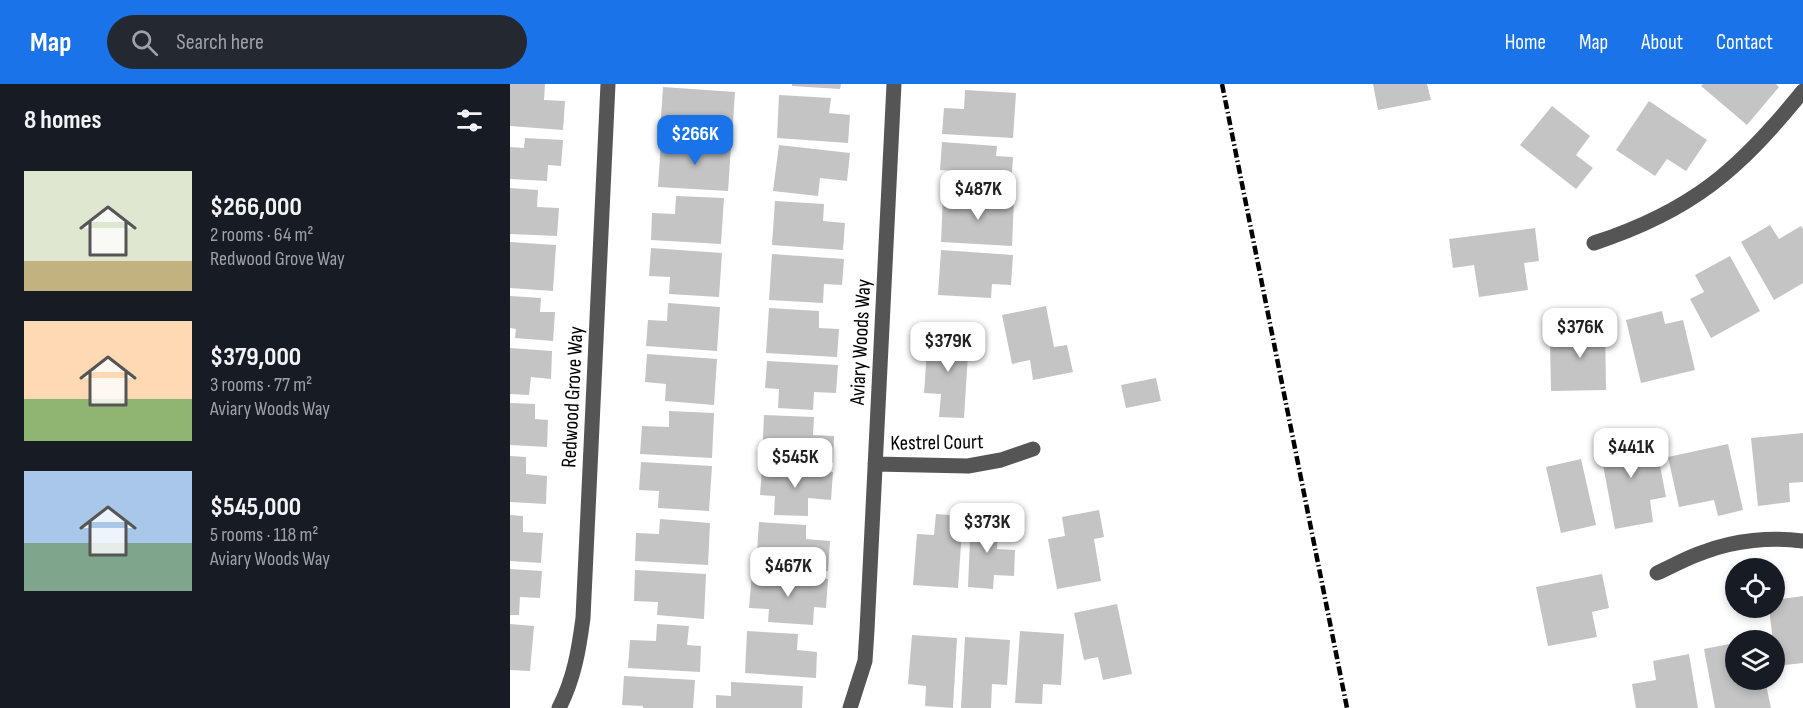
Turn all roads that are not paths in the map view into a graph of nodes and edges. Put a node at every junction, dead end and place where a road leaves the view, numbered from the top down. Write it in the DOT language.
graph roads {
  1 [pos="608,84"];
  2 [pos="894,84"];
  3 [pos="1803,91"];
  4 [pos="1594,243"];
  5 [pos="1033,449"];
  6 [pos="875,464"];
  7 [pos="1803,541"];
  8 [pos="1657,573"];
  9 [pos="559,708"];
  10 [pos="850,708"];
  1 -- 9 [label="street, Redwood Grove Way"];
  2 -- 6 [label="street, Aviary Woods Way"];
  3 -- 4 [label="street"];
  5 -- 6 [label="street, Kestrel Court"];
  6 -- 10 [label="street, Aviary Woods Way"];
  7 -- 8 [label="street"];
}
